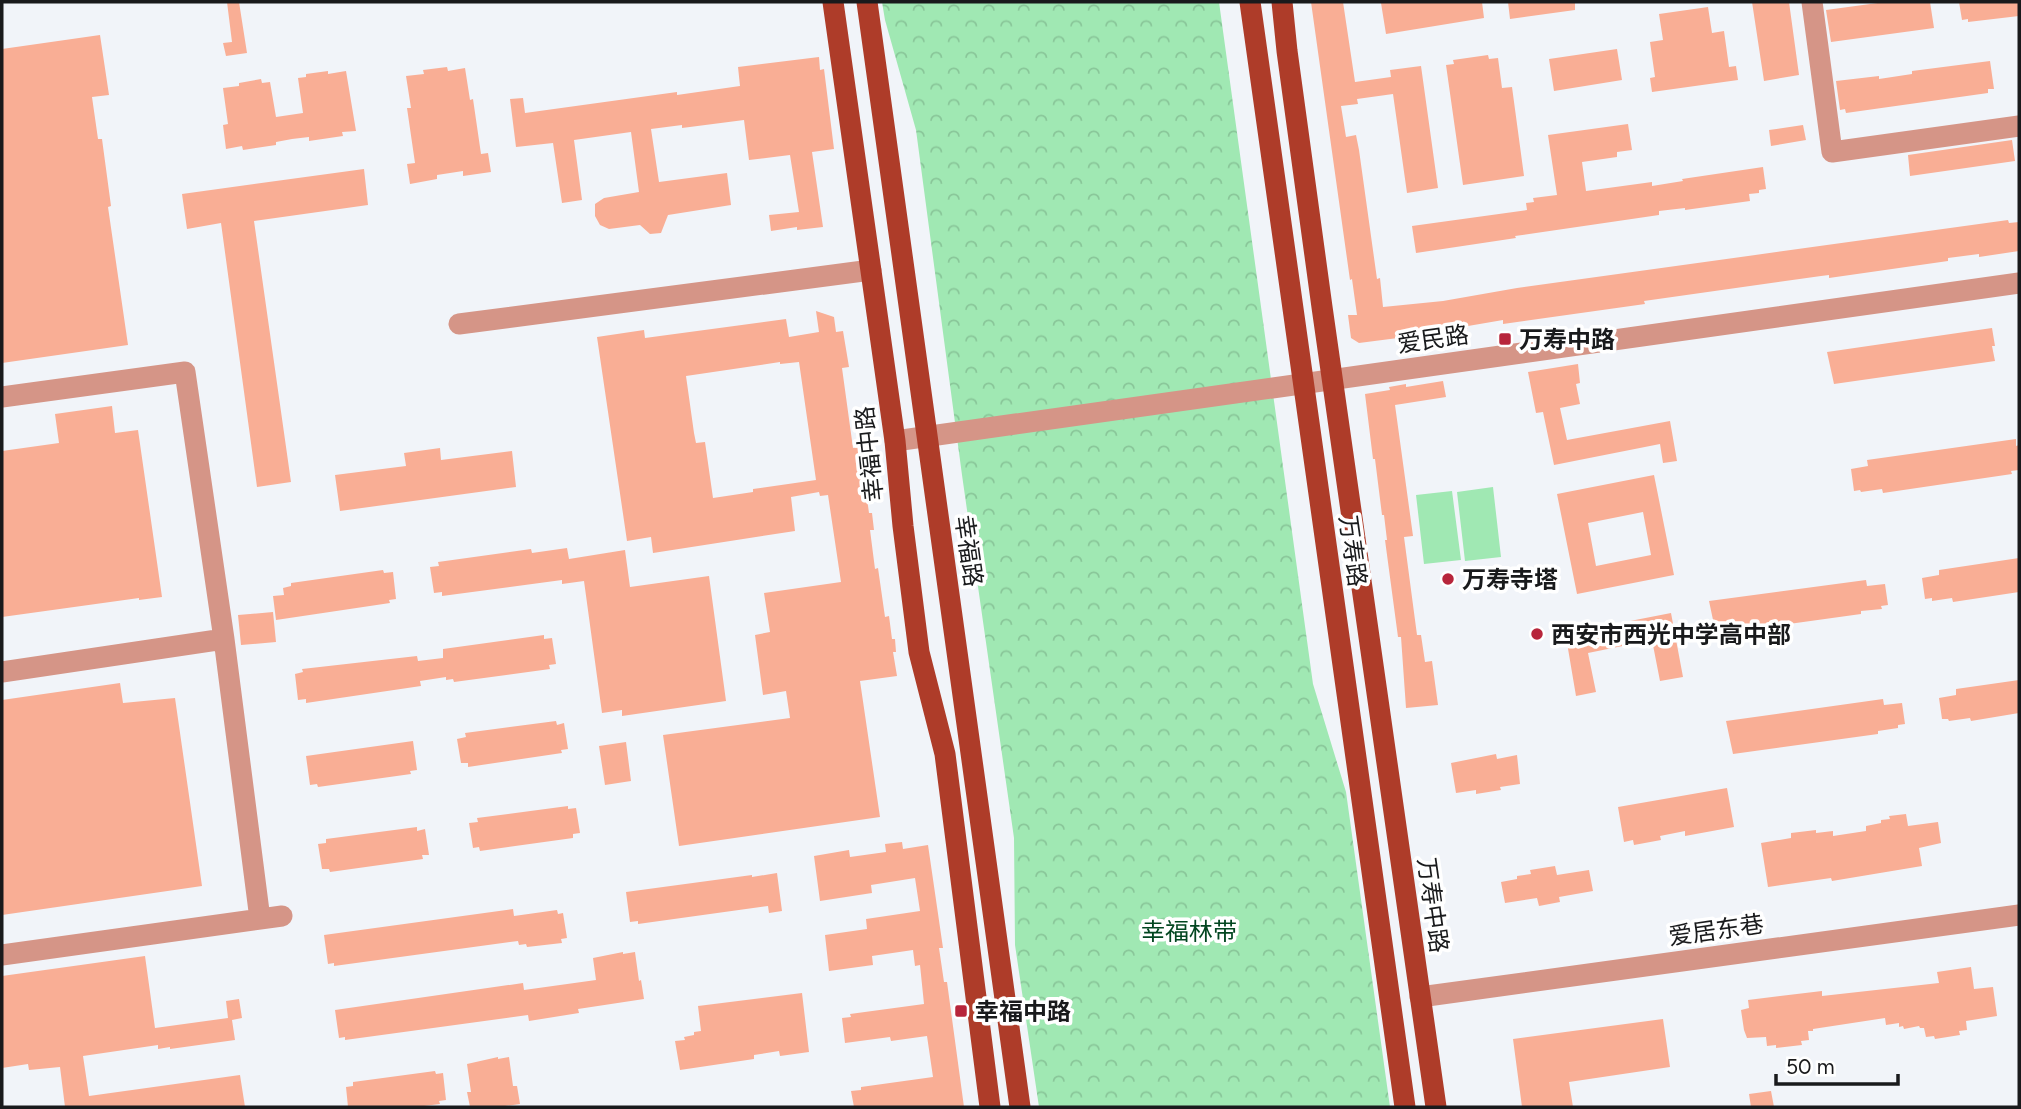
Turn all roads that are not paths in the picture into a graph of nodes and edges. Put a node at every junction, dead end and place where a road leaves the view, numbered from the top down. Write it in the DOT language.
graph roads {
  1 [pos="833,2"];
  2 [pos="867,2"];
  3 [pos="1250,2"];
  4 [pos="1282,2"];
  5 [pos="1812,2"];
  6 [pos="2019,126"];
  7 [pos="1305,183"];
  8 [pos="871,270"];
  9 [pos="2019,283"];
  10 [pos="459,324"];
  11 [pos="1295,329"];
  12 [pos="1333,379"];
  13 [pos="1303,384"];
  14 [pos="2,397"];
  15 [pos="927,436"];
  16 [pos="895,441"];
  17 [pos="224,639"];
  18 [pos="2,672"];
  19 [pos="2019,915"];
  20 [pos="282,916"];
  21 [pos="260,919"];
  22 [pos="2,955"];
  23 [pos="1420,997"];
  24 [pos="990,1107"];
  25 [pos="1020,1107"];
  26 [pos="1405,1107"];
  27 [pos="1436,1107"];
  1 -- 8 [label="main road, 幸福中路"];
  2 -- 15 [label="main road, 幸福路"];
  3 -- 11 [label="main road, 万寿路"];
  4 -- 7 [label="main road, 万寿中路"];
  5 -- 6 [label="street"];
  7 -- 11 [label="main road"];
  7 -- 12 [label="main road, 万寿中路"];
  8 -- 10 [label="street"];
  8 -- 16 [label="main road, 幸福中路"];
  9 -- 12 [label="street, 爱民路"];
  11 -- 13 [label="main road, 万寿路"];
  12 -- 13 [label="street, 爱民路"];
  12 -- 23 [label="main road, 万寿中路"];
  13 -- 15 [label="street, 爱民路"];
  13 -- 26 [label="main road, 万寿路"];
  14 -- 17 [label="street"];
  15 -- 16 [label="street, 爱民路"];
  15 -- 25 [label="main road, 幸福路"];
  16 -- 24 [label="main road, 幸福中路"];
  17 -- 18 [label="street"];
  17 -- 21 [label="street"];
  19 -- 23 [label="street, 爱居东巷"];
  20 -- 21 [label="street"];
  21 -- 22 [label="street"];
  23 -- 27 [label="main road, 万寿中路"];
}
